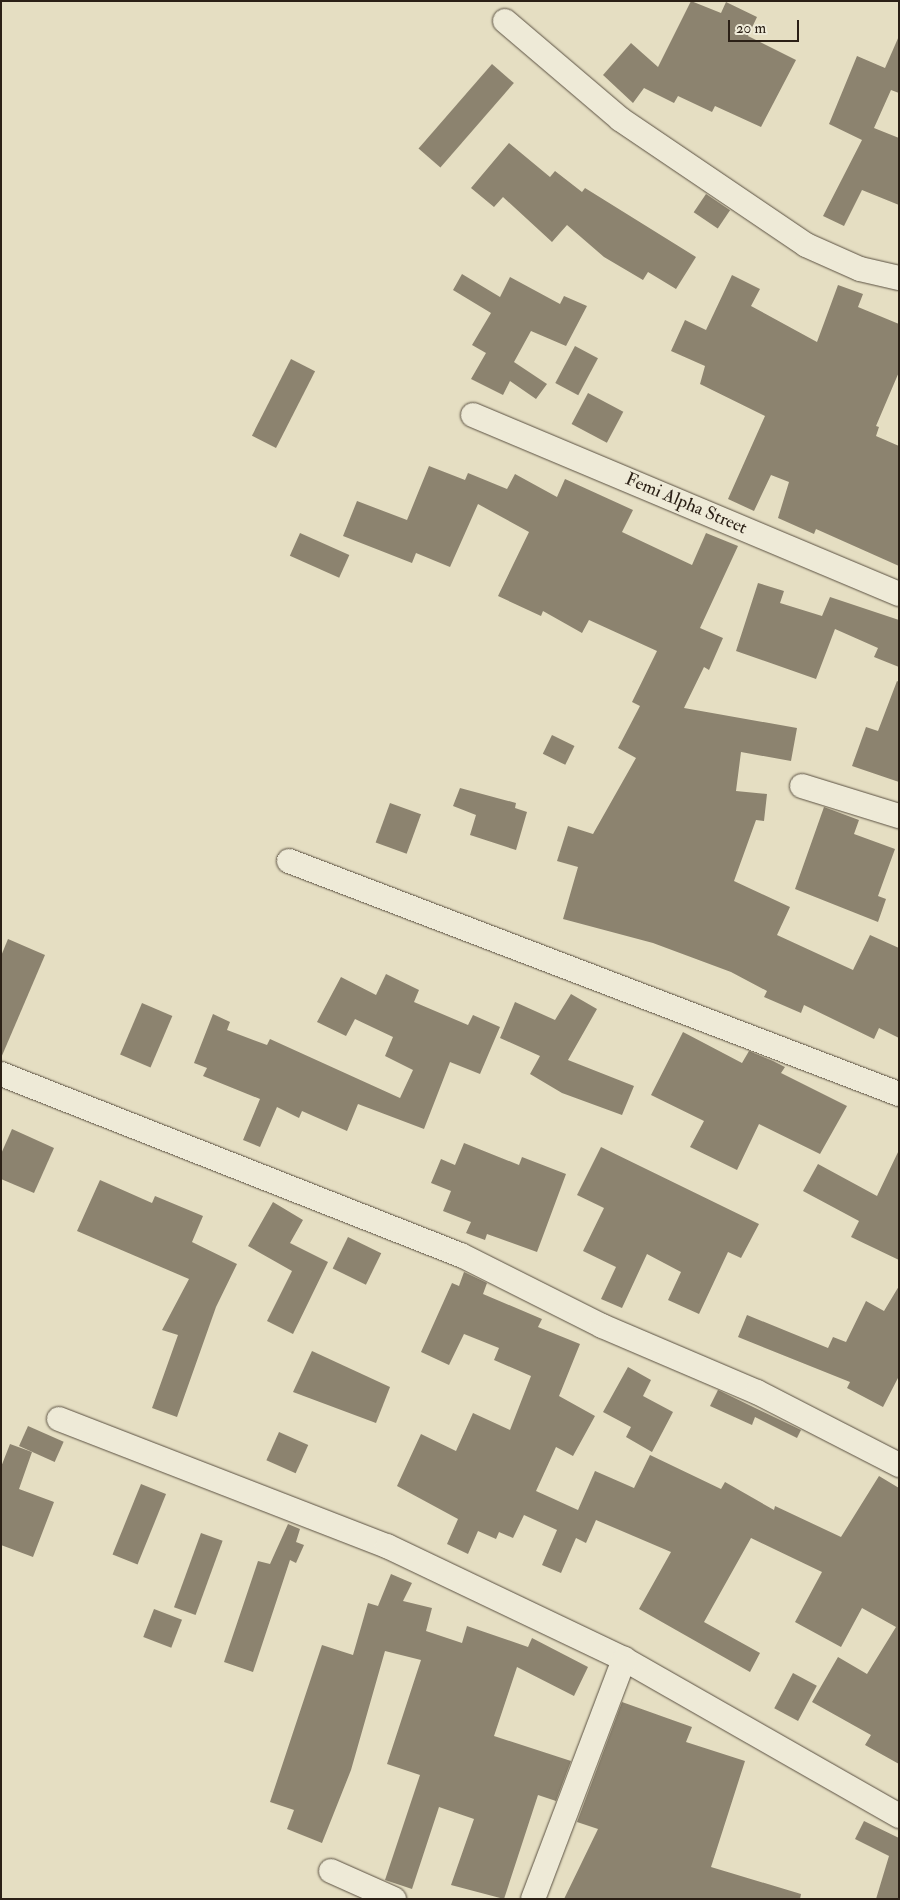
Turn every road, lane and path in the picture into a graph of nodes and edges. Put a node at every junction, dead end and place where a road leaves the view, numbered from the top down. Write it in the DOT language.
graph roads {
  1 [pos="505,21"];
  2 [pos="899,278"];
  3 [pos="473,414"];
  4 [pos="899,594"];
  5 [pos="802,786"];
  6 [pos="899,816"];
  7 [pos="289,861"];
  8 [pos="1,1074"];
  9 [pos="899,1094"];
  10 [pos="59,1419"];
  11 [pos="899,1465"];
  12 [pos="624,1660"];
  13 [pos="899,1816"];
  14 [pos="330,1872"];
  15 [pos="394,1899"];
  16 [pos="533,1899"];
  1 -- 2 [label="street"];
  3 -- 4 [label="street, Femi Alpha Street"];
  5 -- 6 [label="street"];
  7 -- 9 [label="street"];
  8 -- 11 [label="street"];
  10 -- 12 [label="street"];
  12 -- 13 [label="street"];
  12 -- 16 [label="street"];
  14 -- 15 [label="street"];
}
